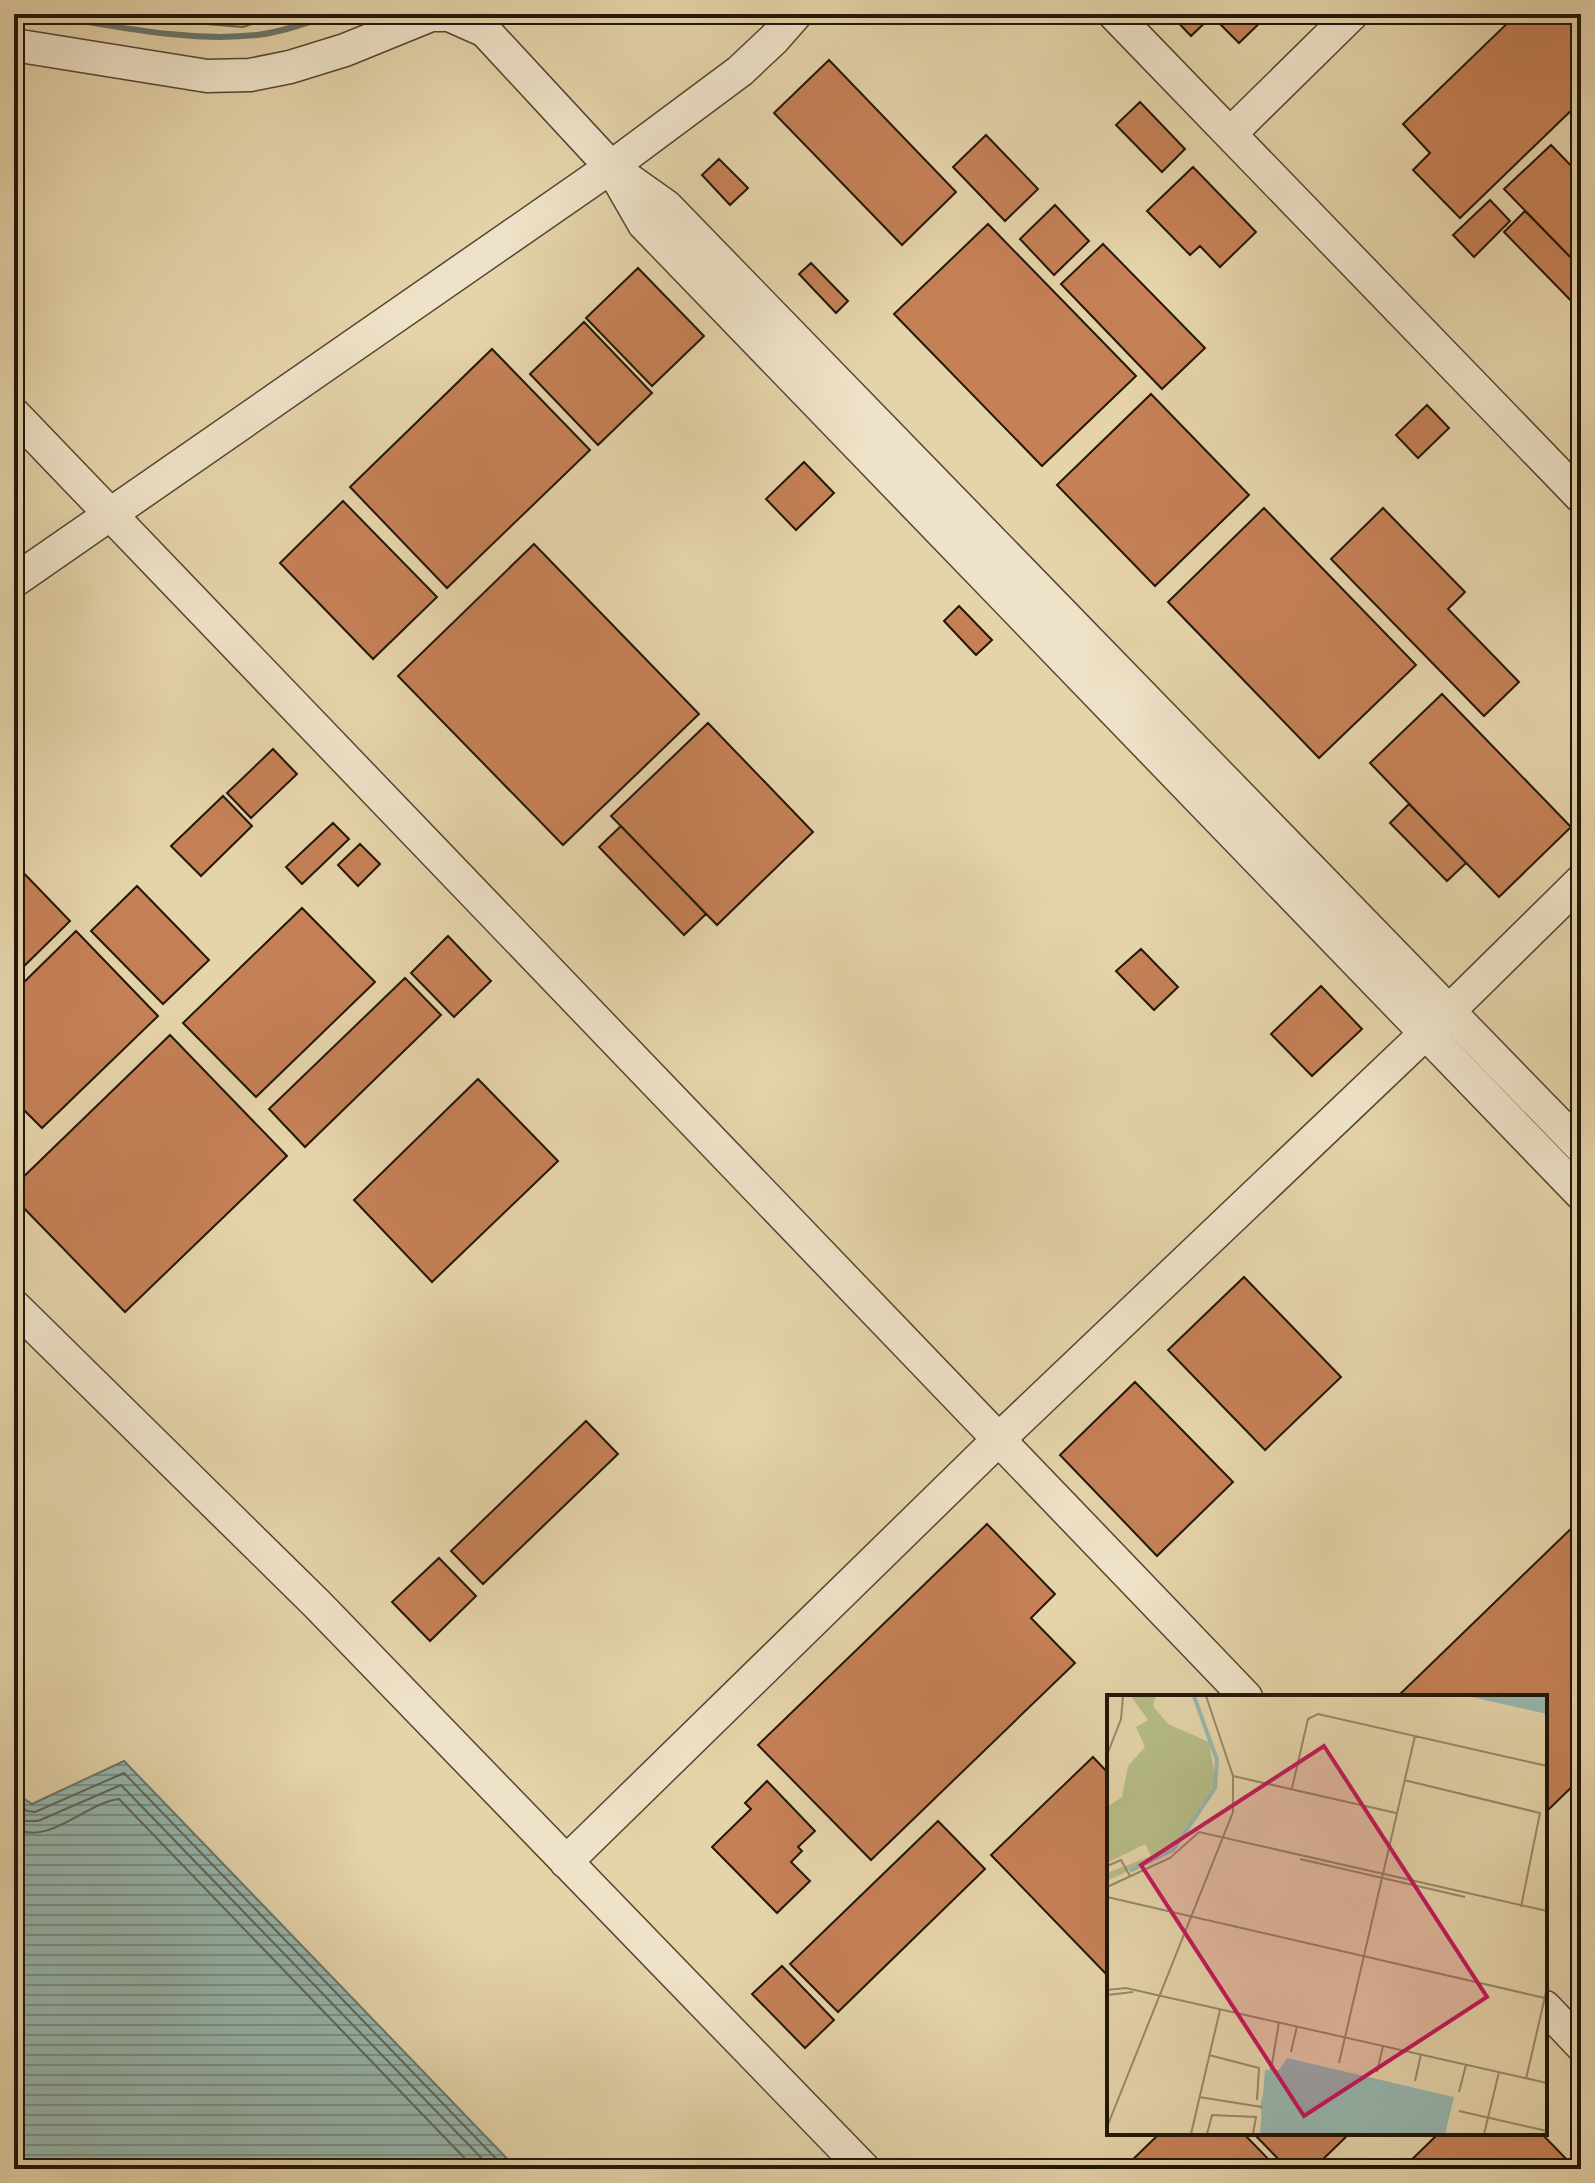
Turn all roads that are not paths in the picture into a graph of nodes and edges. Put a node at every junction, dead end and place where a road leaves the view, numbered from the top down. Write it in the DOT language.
graph roads {
  1 [pos="796,14"];
  2 [pos="1114,14"];
  3 [pos="1352,14"];
  4 [pos="14,45"];
  5 [pos="1231,133"];
  6 [pos="611,167"];
  7 [pos="14,414"];
  8 [pos="1581,497"];
  9 [pos="111,514"];
  10 [pos="14,581"];
  11 [pos="1581,881"];
  12 [pos="1450,1010"];
  13 [pos="1426,1033"];
  14 [pos="1581,1147"];
  15 [pos="1581,1194"];
  16 [pos="14,1306"];
  17 [pos="998,1440"];
  18 [pos="1244,1695"];
  19 [pos="566,1862"];
  20 [pos="1547,2009"];
  21 [pos="1581,2045"];
  22 [pos="864,2169"];
  1 -- 6 [label="street"];
  2 -- 5 [label="street"];
  3 -- 5 [label="street"];
  4 -- 6 [label="street"];
  5 -- 8 [label="street"];
  6 -- 9 [label="street"];
  6 -- 12 [label="street"];
  6 -- 13 [label="street"];
  7 -- 9 [label="street"];
  9 -- 10 [label="street"];
  9 -- 17 [label="street"];
  11 -- 12 [label="street"];
  12 -- 13 [label="street"];
  12 -- 14 [label="street"];
  13 -- 15 [label="street"];
  13 -- 17 [label="street"];
  16 -- 19 [label="street"];
  17 -- 18 [label="street"];
  17 -- 19 [label="street"];
  19 -- 22 [label="street"];
  20 -- 21 [label="street"];
}
